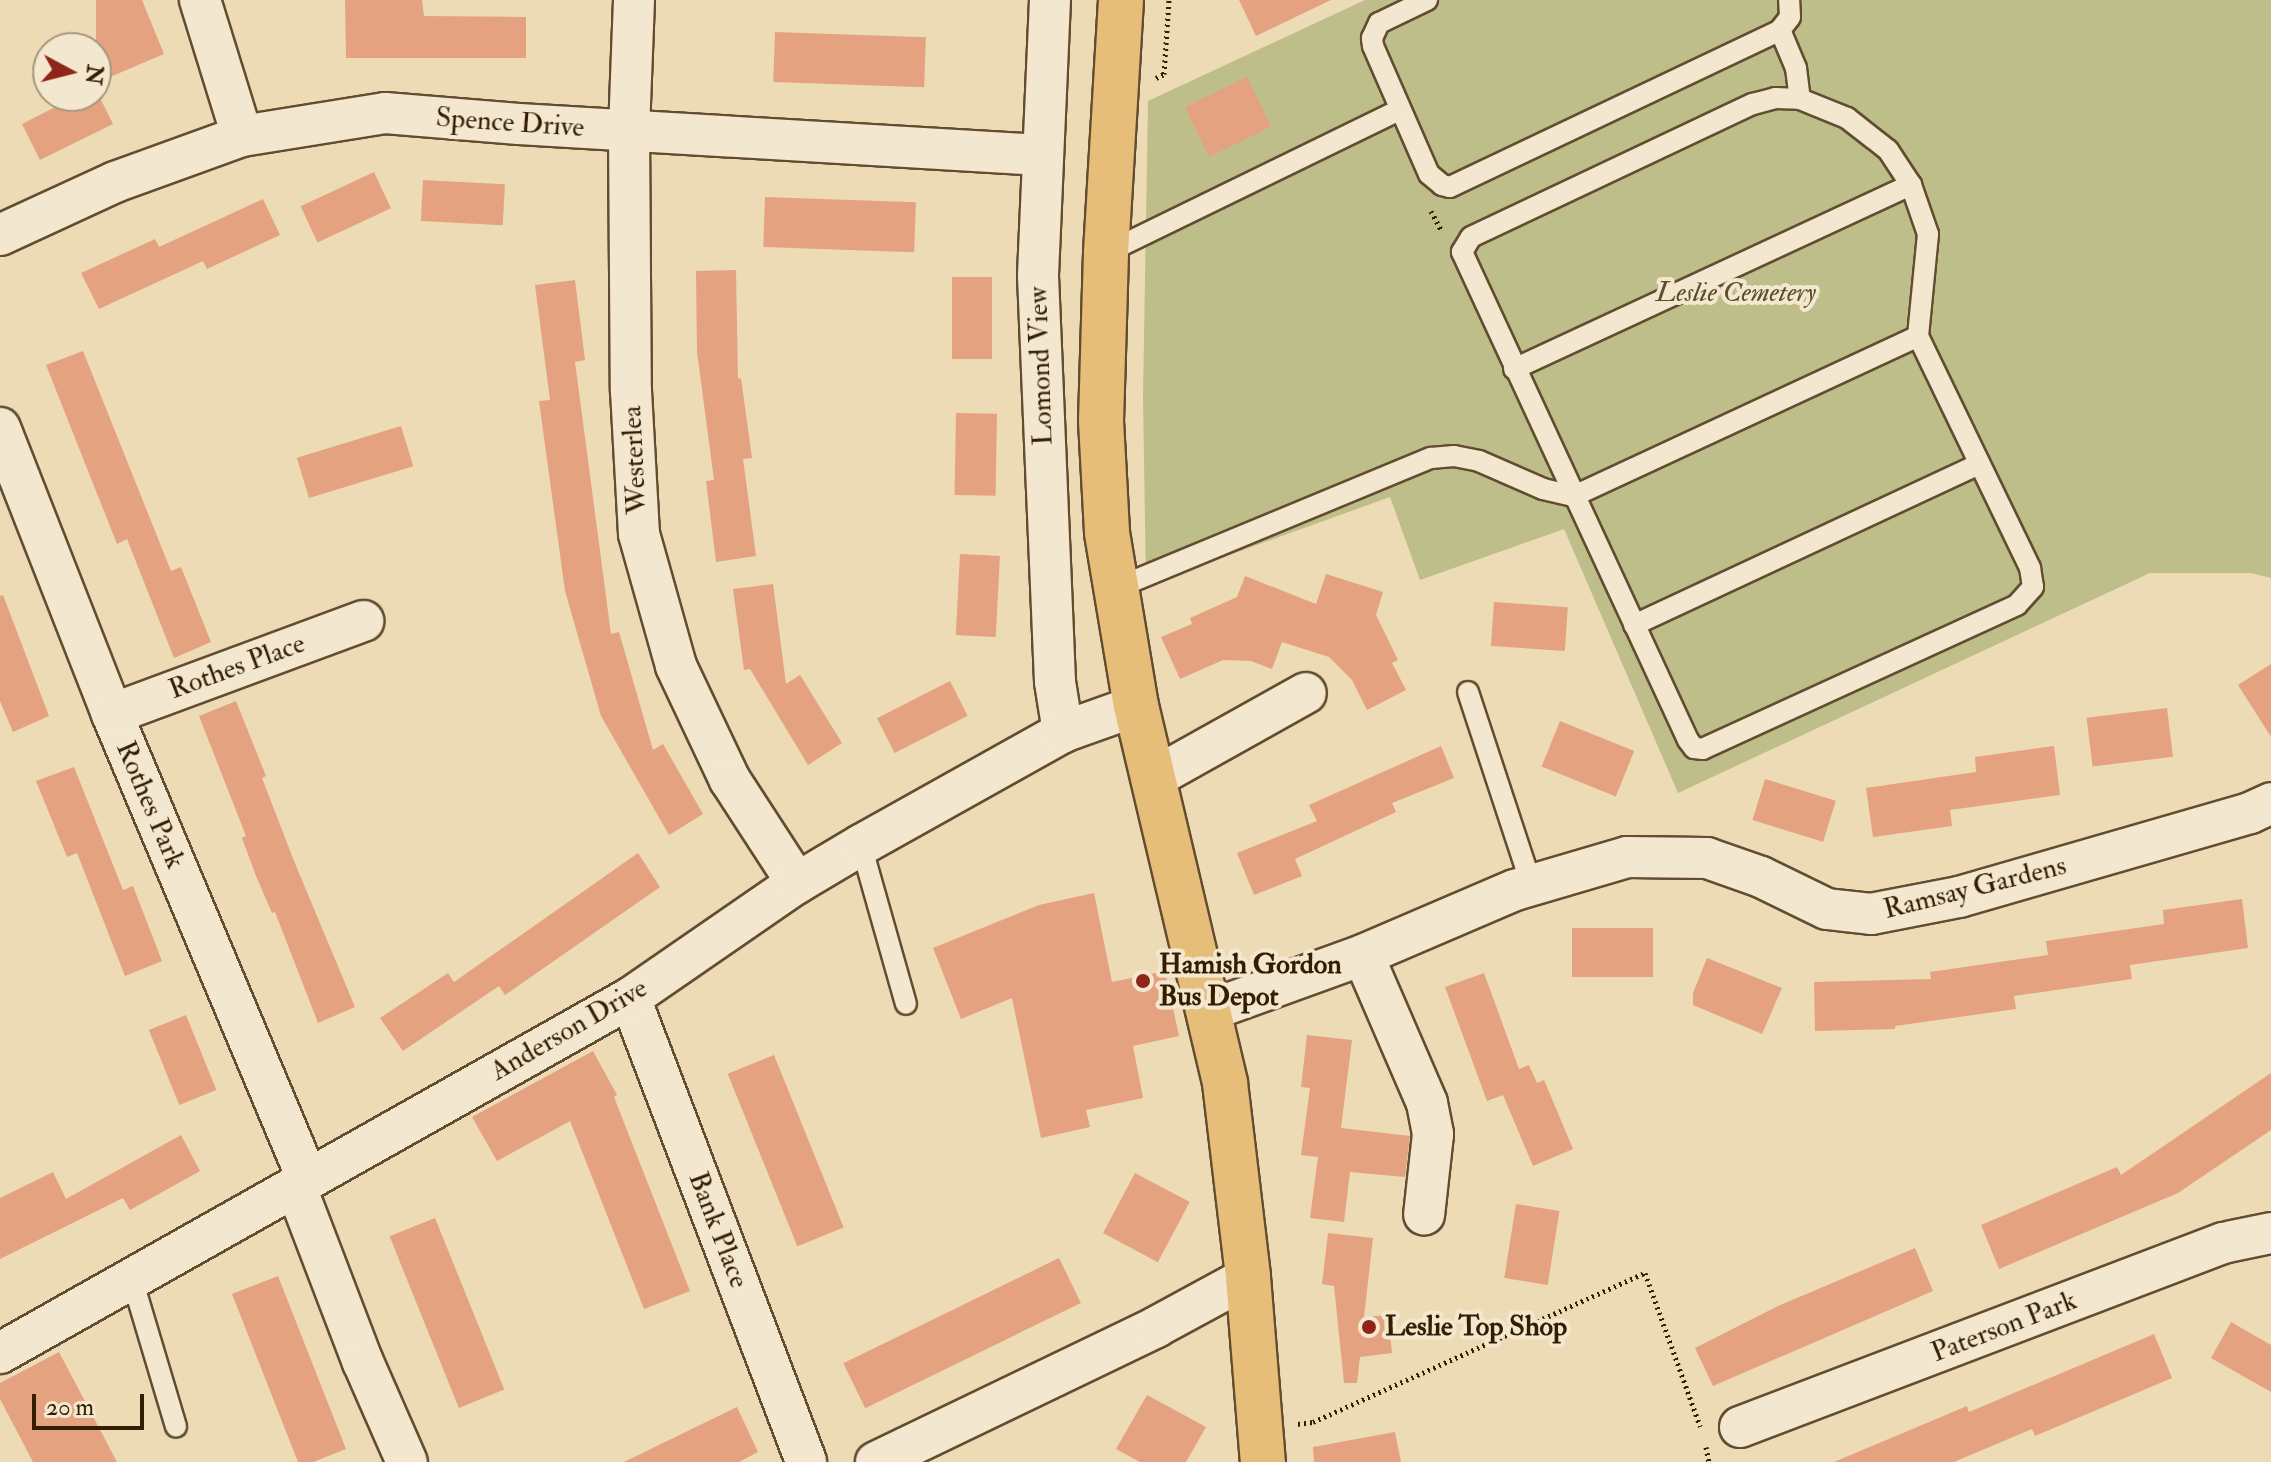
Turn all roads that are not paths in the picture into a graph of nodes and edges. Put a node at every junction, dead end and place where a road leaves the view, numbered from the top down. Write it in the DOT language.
graph roads {
  1 [pos="200,0"];
  2 [pos="634,0"];
  3 [pos="1050,0"];
  4 [pos="1121,0"];
  5 [pos="1427,0"];
  6 [pos="1789,0"];
  7 [pos="1780,30"];
  8 [pos="1800,99"];
  9 [pos="1399,110"];
  10 [pos="629,131"];
  11 [pos="242,136"];
  12 [pos="1041,155"];
  13 [pos="1911,185"];
  14 [pos="0,235"];
  15 [pos="1106,253"];
  16 [pos="1918,336"];
  17 [pos="1514,369"];
  18 [pos="0,428"];
  19 [pos="1979,464"];
  20 [pos="1574,496"];
  21 [pos="1114,589"];
  22 [pos="363,621"];
  23 [pos="1634,625"];
  24 [pos="1468,692"];
  25 [pos="1306,693"];
  26 [pos="1136,706"];
  27 [pos="112,714"];
  28 [pos="1063,732"];
  29 [pos="1152,779"];
  30 [pos="2271,803"];
  31 [pos="861,845"];
  32 [pos="797,883"];
  33 [pos="1531,884"];
  34 [pos="1363,955"];
  35 [pos="630,998"];
  36 [pos="906,1004"];
  37 [pos="1211,1010"];
  38 [pos="301,1182"];
  39 [pos="1424,1215"];
  40 [pos="2271,1233"];
  41 [pos="1248,1277"];
  42 [pos="132,1279"];
  43 [pos="0,1353"];
  44 [pos="176,1427"];
  45 [pos="1740,1427"];
  46 [pos="1262,1446"];
  47 [pos="407,1462"];
  48 [pos="806,1462"];
  49 [pos="876,1462"];
  1 -- 11 [label="street"];
  2 -- 10 [label="street, Westerlea"];
  3 -- 12 [label="street, Lomond View"];
  4 -- 15 [label="main road"];
  5 -- 9 [label="lane"];
  6 -- 7 [label="lane"];
  7 -- 8 [label="lane"];
  7 -- 9 [label="lane"];
  8 -- 13 [label="lane"];
  8 -- 17 [label="lane"];
  9 -- 15 [label="lane"];
  10 -- 11 [label="street, Spence Drive"];
  10 -- 12 [label="street, Spence Drive"];
  10 -- 32 [label="street, Westerlea"];
  11 -- 14 [label="street, Spence Drive"];
  12 -- 28 [label="street, Lomond View"];
  13 -- 16 [label="lane"];
  13 -- 17 [label="lane"];
  15 -- 21 [label="main road"];
  16 -- 19 [label="lane"];
  16 -- 20 [label="lane"];
  17 -- 20 [label="lane"];
  18 -- 27 [label="street, Rothes Park"];
  19 -- 23 [label="lane"];
  19 -- 23 [label="lane"];
  20 -- 21 [label="lane"];
  20 -- 23 [label="lane"];
  21 -- 26 [label="main road"];
  22 -- 27 [label="street, Rothes Place"];
  24 -- 33 [label="lane"];
  25 -- 29 [label="street"];
  26 -- 28 [label="street, Anderson Drive"];
  26 -- 29 [label="main road"];
  27 -- 38 [label="street, Rothes Park"];
  28 -- 31 [label="street, Anderson Drive"];
  29 -- 37 [label="main road"];
  30 -- 33 [label="street, Ramsay Gardens"];
  31 -- 32 [label="street, Anderson Drive"];
  31 -- 36 [label="lane"];
  32 -- 35 [label="street, Anderson Drive"];
  33 -- 34 [label="street, Ramsay Gardens"];
  34 -- 37 [label="street, Ramsay Gardens"];
  34 -- 39 [label="street"];
  35 -- 38 [label="street, Anderson Drive"];
  35 -- 48 [label="street, Bank Place"];
  37 -- 41 [label="main road"];
  38 -- 42 [label="street, Anderson Drive"];
  38 -- 47 [label="street"];
  40 -- 45 [label="street, Paterson Park"];
  41 -- 46 [label="main road"];
  41 -- 49 [label="street"];
  42 -- 43 [label="street, Anderson Drive"];
  42 -- 44 [label="lane"];
}
